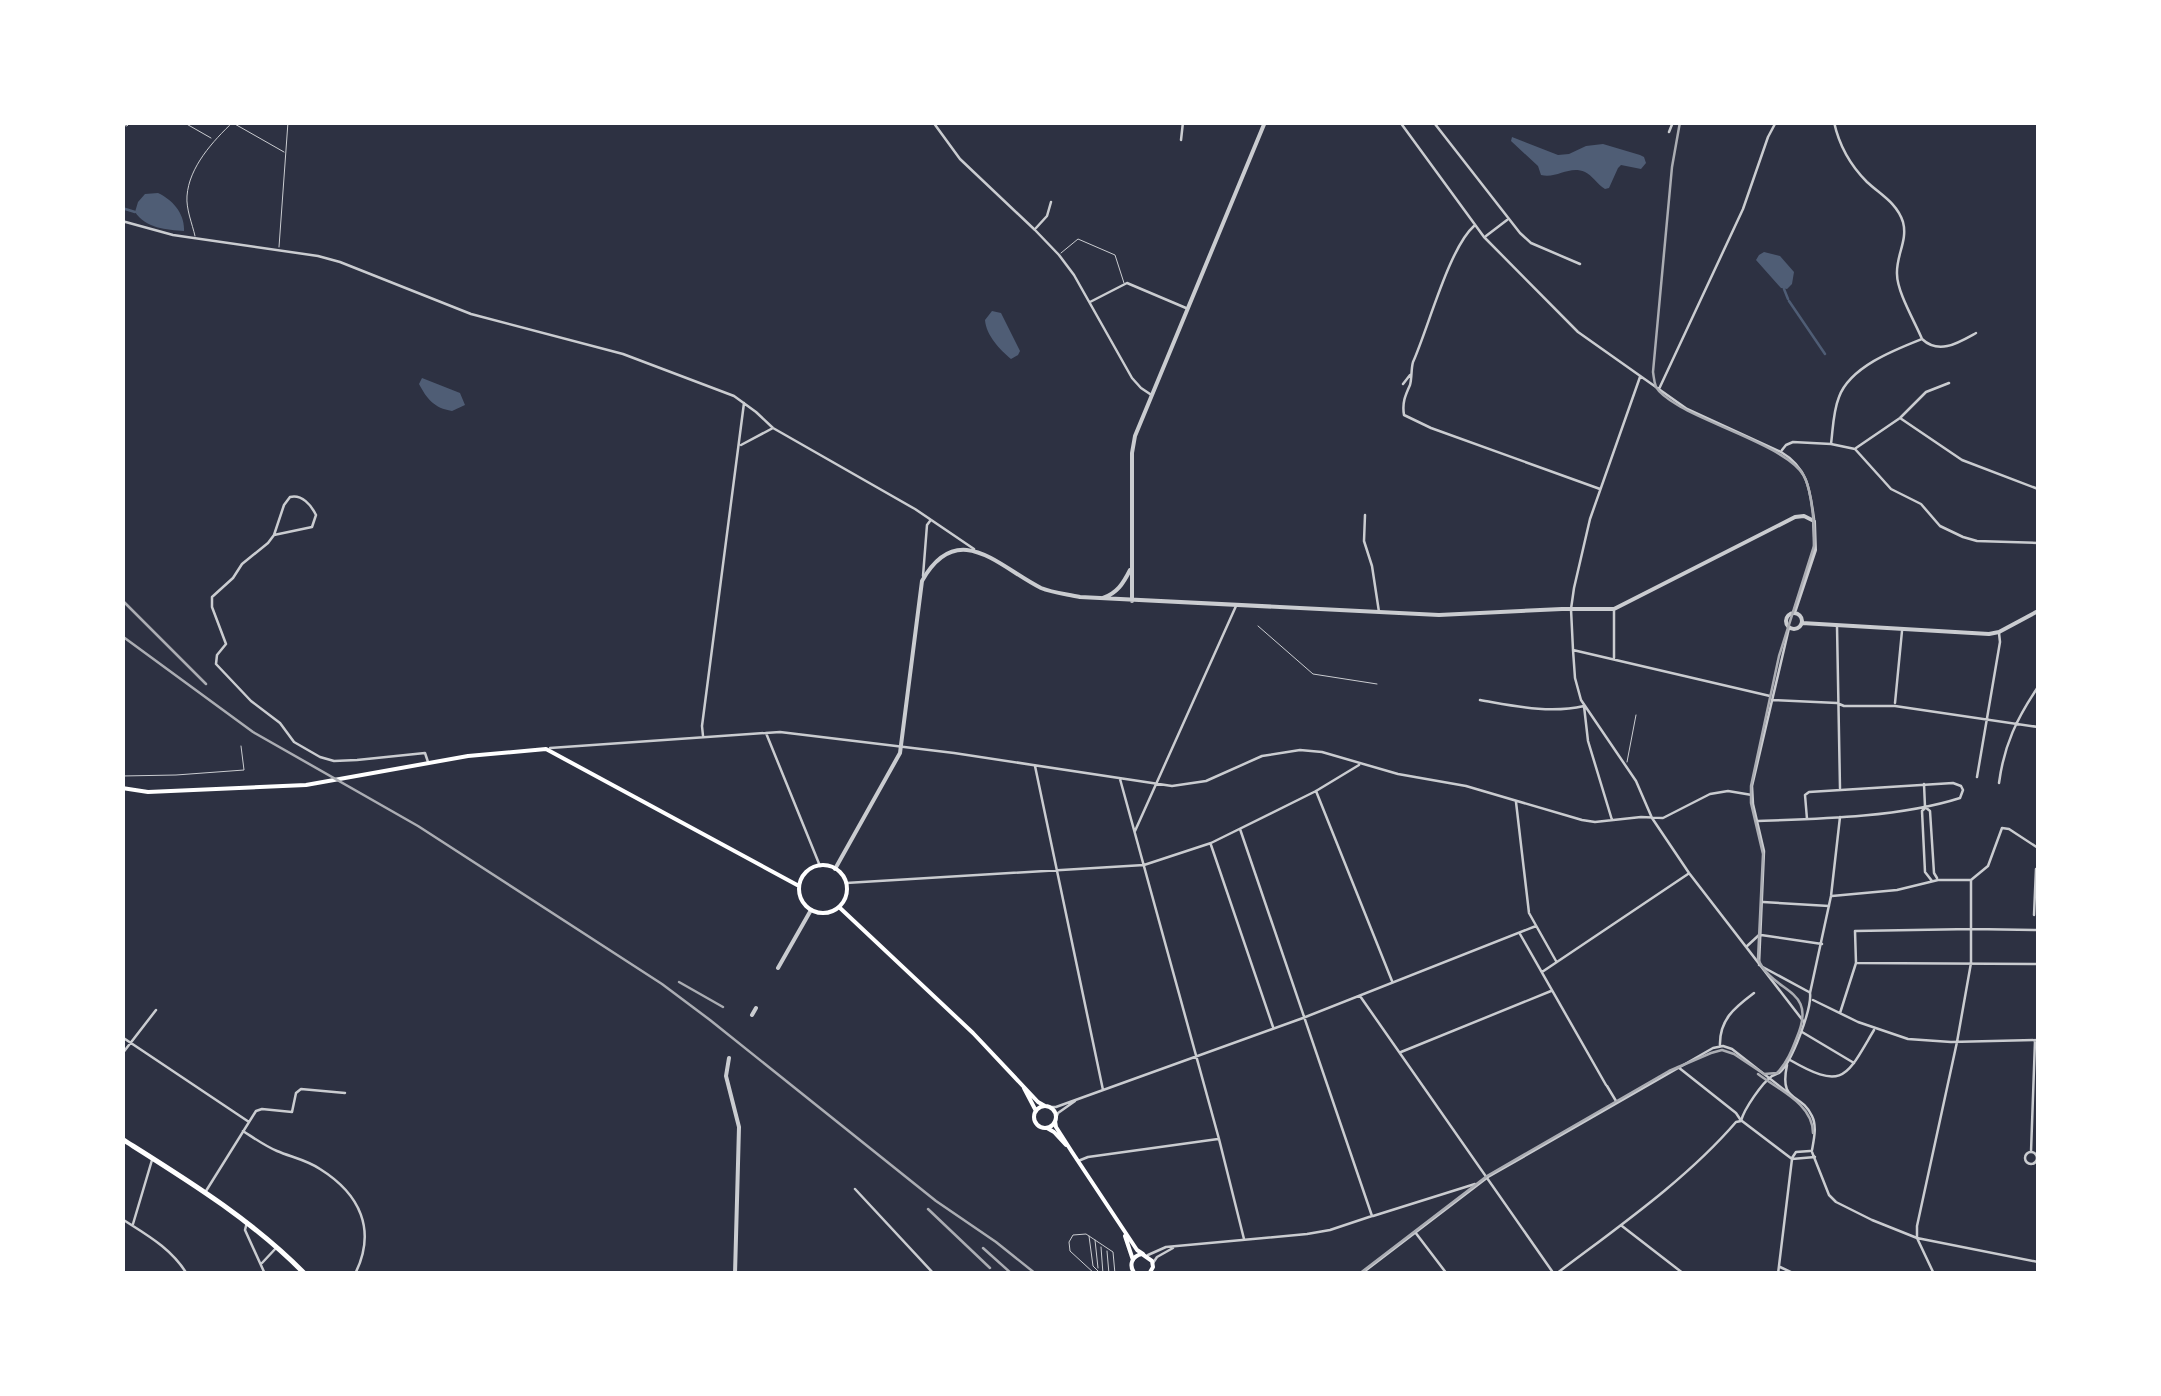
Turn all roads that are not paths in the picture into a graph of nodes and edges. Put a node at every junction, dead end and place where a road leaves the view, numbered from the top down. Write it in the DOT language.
graph roads {
  1 [pos="131,122"];
  2 [pos="183,122"];
  3 [pos="288,122"];
  4 [pos="932,122"];
  5 [pos="1184,122"];
  6 [pos="1265,122"];
  7 [pos="1400,122"];
  8 [pos="1672,122"];
  9 [pos="1776,122"];
  10 [pos="1834,122"];
  11 [pos="234,123"];
  12 [pos="1435,124"];
  13 [pos="122,125"];
  14 [pos="1669,132"];
  15 [pos="214,140"];
  16 [pos="1181,140"];
  17 [pos="287,154"];
  18 [pos="1050,202"];
  19 [pos="1508,219"];
  20 [pos="122,221"];
  21 [pos="1475,225"];
  22 [pos="1035,230"];
  23 [pos="1484,237"];
  24 [pos="196,239"];
  25 [pos="279,250"];
  26 [pos="1058,255"];
  27 [pos="1580,264"];
  28 [pos="1124,283"];
  29 [pos="1090,302"];
  30 [pos="1187,308"];
  31 [pos="1976,333"];
  32 [pos="1922,339"];
  33 [pos="1411,375"];
  34 [pos="1640,377"];
  35 [pos="1948,383"];
  36 [pos="1403,384"];
  37 [pos="1659,390"];
  38 [pos="1152,395"];
  39 [pos="744,402"];
  40 [pos="1900,418"];
  41 [pos="773,428"];
  42 [pos="1831,444"];
  43 [pos="740,446"];
  44 [pos="1855,449"];
  45 [pos="1781,452"];
  46 [pos="1600,489"];
  47 [pos="2038,489"];
  48 [pos="1365,514"];
  49 [pos="931,519"];
  50 [pos="1811,519"];
  51 [pos="274,535"];
  52 [pos="2038,543"];
  53 [pos="974,550"];
  54 [pos="1132,566"];
  55 [pos="924,577"];
  56 [pos="1100,598"];
  57 [pos="1132,601"];
  58 [pos="1236,606"];
  59 [pos="1571,609"];
  60 [pos="1614,610"];
  61 [pos="2038,611"];
  62 [pos="1379,613"];
  63 [pos="1794,613"];
  64 [pos="1802,623"];
  65 [pos="1837,625"];
  66 [pos="1258,626"];
  67 [pos="1789,628"];
  68 [pos="1902,630"];
  69 [pos="1999,632"];
  70 [pos="1573,650"];
  71 [pos="1614,659"];
  72 [pos="1377,684"];
  73 [pos="2038,687"];
  74 [pos="1771,698"];
  75 [pos="1480,700"];
  76 [pos="1837,703"];
  77 [pos="1584,706"];
  78 [pos="1895,706"];
  79 [pos="1636,715"];
  80 [pos="1986,719"];
  81 [pos="2014,724"];
  82 [pos="2038,727"];
  83 [pos="766,732"];
  84 [pos="703,736"];
  85 [pos="242,746"];
  86 [pos="901,746"];
  87 [pos="546,749"];
  88 [pos="428,763"];
  89 [pos="1034,764"];
  90 [pos="1360,764"];
  91 [pos="1625,764"];
  92 [pos="122,776"];
  93 [pos="1120,777"];
  94 [pos="1977,777"];
  95 [pos="1999,782"];
  96 [pos="1158,784"];
  97 [pos="1924,784"];
  98 [pos="122,788"];
  99 [pos="1840,789"];
  100 [pos="1316,791"];
  101 [pos="1752,795"];
  102 [pos="1517,801"];
  103 [pos="1926,806"];
  104 [pos="1840,817"];
  105 [pos="1652,818"];
  106 [pos="1807,820"];
  107 [pos="1612,821"];
  108 [pos="1758,822"];
  109 [pos="1240,828"];
  110 [pos="1134,832"];
  111 [pos="1211,844"];
  112 [pos="2038,848"];
  113 [pos="1144,865"];
  114 [pos="820,866"];
  115 [pos="835,869"];
  116 [pos="2036,869"];
  117 [pos="1058,870"];
  118 [pos="1689,873"];
  119 [pos="1971,880"];
  120 [pos="1936,881"];
  121 [pos="846,883"];
  122 [pos="799,886"];
  123 [pos="1831,896"];
  124 [pos="1762,902"];
  125 [pos="1829,906"];
  126 [pos="840,907"];
  127 [pos="811,910"];
  128 [pos="2034,915"];
  129 [pos="1536,926"];
  130 [pos="1972,929"];
  131 [pos="2038,930"];
  132 [pos="1520,933"];
  133 [pos="1760,934"];
  134 [pos="1822,944"];
  135 [pos="1745,947"];
  136 [pos="1557,963"];
  137 [pos="1856,963"];
  138 [pos="1970,963"];
  139 [pos="2038,964"];
  140 [pos="1758,965"];
  141 [pos="778,968"];
  142 [pos="1542,972"];
  143 [pos="1770,980"];
  144 [pos="1393,983"];
  145 [pos="1764,985"];
  146 [pos="1552,991"];
  147 [pos="1754,993"];
  148 [pos="1782,993"];
  149 [pos="1810,993"];
  150 [pos="1360,996"];
  151 [pos="1775,998"];
  152 [pos="1811,1000"];
  153 [pos="756,1008"];
  154 [pos="156,1010"];
  155 [pos="1840,1012"];
  156 [pos="752,1015"];
  157 [pos="1304,1018"];
  158 [pos="1804,1022"];
  159 [pos="1874,1028"];
  160 [pos="1274,1029"];
  161 [pos="1800,1032"];
  162 [pos="122,1037"];
  163 [pos="2037,1040"];
  164 [pos="1957,1042"];
  165 [pos="131,1043"];
  166 [pos="1720,1046"];
  167 [pos="1400,1053"];
  168 [pos="122,1054"];
  169 [pos="1195,1057"];
  170 [pos="729,1058"];
  171 [pos="1789,1059"];
  172 [pos="1854,1063"];
  173 [pos="1678,1066"];
  174 [pos="1770,1078"];
  175 [pos="1022,1084"];
  176 [pos="1103,1090"];
  177 [pos="345,1093"];
  178 [pos="1788,1094"];
  179 [pos="1076,1100"];
  180 [pos="1617,1102"];
  181 [pos="1047,1107"];
  182 [pos="1036,1111"];
  183 [pos="1055,1119"];
  184 [pos="1741,1121"];
  185 [pos="249,1122"];
  186 [pos="1046,1128"];
  187 [pos="244,1131"];
  188 [pos="1562,1134"];
  189 [pos="122,1139"];
  190 [pos="1219,1139"];
  191 [pos="1565,1140"];
  192 [pos="1072,1152"];
  193 [pos="1812,1152"];
  194 [pos="2031,1152"];
  195 [pos="1815,1157"];
  196 [pos="153,1158"];
  197 [pos="1792,1159"];
  198 [pos="1078,1161"];
  199 [pos="1488,1177"];
  200 [pos="1480,1182"];
  201 [pos="854,1189"];
  202 [pos="206,1192"];
  203 [pos="1372,1216"];
  204 [pos="1620,1217"];
  205 [pos="122,1219"];
  206 [pos="248,1221"];
  207 [pos="1622,1223"];
  208 [pos="133,1226"];
  209 [pos="1122,1226"];
  210 [pos="1415,1232"];
  211 [pos="1089,1236"];
  212 [pos="1244,1238"];
  213 [pos="1917,1238"];
  214 [pos="1095,1240"];
  215 [pos="1101,1244"];
  216 [pos="278,1246"];
  217 [pos="1179,1246"];
  218 [pos="1107,1248"];
  219 [pos="1145,1255"];
  220 [pos="1133,1260"];
  221 [pos="2038,1262"];
  222 [pos="260,1264"];
  223 [pos="1153,1265"];
  224 [pos="1779,1267"];
  225 [pos="1133,1272"];
  226 [pos="1099,1273"];
  227 [pos="187,1274"];
  228 [pos="265,1274"];
  229 [pos="305,1274"];
  230 [pos="355,1274"];
  231 [pos="735,1274"];
  232 [pos="934,1274"];
  233 [pos="1108,1274"];
  234 [pos="1115,1274"];
  235 [pos="1149,1274"];
  236 [pos="1159,1274"];
  237 [pos="1361,1274"];
  238 [pos="1447,1274"];
  239 [pos="1556,1274"];
  240 [pos="1684,1274"];
  241 [pos="1778,1274"];
  242 [pos="1795,1274"];
  243 [pos="1934,1274"];
  1 -- 13 [label="lane"];
  2 -- 15 [label="lane"];
  3 -- 17 [label="lane"];
  4 -- 22 [label="street"];
  5 -- 16 [label="street"];
  6 -- 30 [label="street"];
  7 -- 21 [label="street"];
  8 -- 14 [label="street"];
  9 -- 37 [label="street"];
  10 -- 32 [label="street"];
  11 -- 15 [label="lane"];
  11 -- 17 [label="lane"];
  12 -- 19 [label="street"];
  15 -- 24 [label="lane"];
  17 -- 25 [label="lane"];
  18 -- 22 [label="street"];
  19 -- 23 [label="street"];
  19 -- 27 [label="street"];
  20 -- 24 [label="street"];
  21 -- 23 [label="street"];
  21 -- 33 [label="street"];
  22 -- 26 [label="street"];
  23 -- 34 [label="street"];
  24 -- 25 [label="street"];
  25 -- 39 [label="street"];
  26 -- 28 [label="lane"];
  26 -- 29 [label="street"];
  28 -- 29 [label="street"];
  28 -- 30 [label="street"];
  29 -- 38 [label="street"];
  30 -- 38 [label="street"];
  31 -- 32 [label="street"];
  32 -- 42 [label="street"];
  33 -- 36 [label="street"];
  33 -- 46 [label="street"];
  34 -- 37 [label="street"];
  34 -- 46 [label="street"];
  35 -- 40 [label="street"];
  37 -- 45 [label="street"];
  38 -- 54 [label="street"];
  39 -- 41 [label="street"];
  39 -- 43 [label="street"];
  40 -- 44 [label="street"];
  40 -- 47 [label="street"];
  41 -- 43 [label="street"];
  41 -- 49 [label="street"];
  42 -- 44 [label="street"];
  42 -- 45 [label="street"];
  43 -- 84 [label="street"];
  44 -- 52 [label="street"];
  45 -- 50 [label="street"];
  46 -- 59 [label="street"];
  48 -- 62 [label="street"];
  49 -- 53 [label="street"];
  49 -- 55 [label="street"];
  50 -- 60 [label="street"];
  50 -- 63 [label="street"];
  51 -- 51 [label="street"];
  51 -- 88 [label="street"];
  53 -- 55 [label="street"];
  53 -- 56 [label="street"];
  54 -- 56 [label="street"];
  54 -- 57 [label="street"];
  55 -- 86 [label="street"];
  56 -- 57 [label="street"];
  57 -- 58 [label="street"];
  58 -- 62 [label="street"];
  58 -- 96 [label="street"];
  59 -- 60 [label="street"];
  59 -- 62 [label="street"];
  59 -- 70 [label="street"];
  60 -- 71 [label="street"];
  61 -- 69 [label="street"];
  63 -- 64 [label="street"];
  63 -- 67 [label="street"];
  64 -- 65 [label="street"];
  64 -- 67 [label="street"];
  65 -- 68 [label="street"];
  65 -- 76 [label="street"];
  66 -- 72 [label="lane"];
  67 -- 74 [label="street"];
  68 -- 69 [label="street"];
  68 -- 78 [label="street"];
  69 -- 80 [label="street"];
  70 -- 71 [label="street"];
  70 -- 77 [label="street"];
  71 -- 74 [label="street"];
  73 -- 81 [label="street"];
  74 -- 76 [label="street"];
  74 -- 101 [label="street"];
  75 -- 77 [label="street"];
  76 -- 78 [label="street"];
  76 -- 99 [label="street"];
  77 -- 91 [label="street"];
  77 -- 107 [label="street"];
  78 -- 80 [label="street"];
  79 -- 91 [label="lane"];
  80 -- 81 [label="street"];
  80 -- 94 [label="street"];
  81 -- 82 [label="street"];
  81 -- 95 [label="street"];
  83 -- 84 [label="street"];
  83 -- 86 [label="street"];
  83 -- 114 [label="street"];
  84 -- 87 [label="street"];
  85 -- 92 [label="lane"];
  86 -- 89 [label="street"];
  86 -- 115 [label="street"];
  87 -- 88 [label="main road"];
  87 -- 122 [label="main road"];
  88 -- 98 [label="main road"];
  89 -- 93 [label="street"];
  89 -- 117 [label="street"];
  90 -- 96 [label="street"];
  90 -- 100 [label="street"];
  90 -- 102 [label="street"];
  91 -- 105 [label="street"];
  93 -- 96 [label="street"];
  93 -- 110 [label="street"];
  96 -- 110 [label="street"];
  97 -- 99 [label="street"];
  97 -- 103 [label="street"];
  97 -- 103 [label="street"];
  99 -- 106 [label="street"];
  100 -- 109 [label="street"];
  100 -- 144 [label="street"];
  101 -- 105 [label="street"];
  101 -- 108 [label="street"];
  102 -- 107 [label="street"];
  102 -- 129 [label="street"];
  103 -- 104 [label="street"];
  103 -- 120 [label="street"];
  103 -- 120 [label="street"];
  104 -- 106 [label="street"];
  104 -- 123 [label="street"];
  105 -- 107 [label="street"];
  105 -- 118 [label="street"];
  106 -- 108 [label="street"];
  108 -- 124 [label="street"];
  109 -- 111 [label="street"];
  109 -- 157 [label="street"];
  110 -- 113 [label="street"];
  111 -- 113 [label="street"];
  111 -- 160 [label="street"];
  112 -- 119 [label="street"];
  113 -- 117 [label="street"];
  113 -- 169 [label="street"];
  114 -- 115 [label="main road"];
  114 -- 122 [label="main road"];
  115 -- 121 [label="main road"];
  116 -- 128 [label="street"];
  117 -- 121 [label="street"];
  117 -- 176 [label="street"];
  118 -- 135 [label="street"];
  118 -- 136 [label="street"];
  119 -- 120 [label="street"];
  119 -- 130 [label="street"];
  120 -- 123 [label="street"];
  121 -- 126 [label="main road"];
  122 -- 127 [label="main road"];
  123 -- 125 [label="street"];
  124 -- 125 [label="street"];
  124 -- 133 [label="street"];
  125 -- 134 [label="street"];
  126 -- 127 [label="main road"];
  126 -- 175 [label="main road"];
  127 -- 141 [label="street"];
  129 -- 132 [label="street"];
  129 -- 136 [label="street"];
  130 -- 131 [label="street"];
  130 -- 137 [label="street"];
  130 -- 138 [label="street"];
  132 -- 142 [label="street"];
  132 -- 144 [label="street"];
  133 -- 134 [label="street"];
  133 -- 135 [label="street"];
  133 -- 140 [label="street"];
  134 -- 149 [label="street"];
  135 -- 140 [label="street"];
  136 -- 142 [label="street"];
  137 -- 138 [label="street"];
  137 -- 155 [label="street"];
  138 -- 139 [label="street"];
  138 -- 164 [label="street"];
  140 -- 143 [label="street"];
  140 -- 149 [label="street"];
  142 -- 146 [label="street"];
  143 -- 145 [label="street"];
  143 -- 148 [label="street"];
  144 -- 150 [label="street"];
  146 -- 167 [label="street"];
  146 -- 180 [label="street"];
  147 -- 166 [label="street"];
  148 -- 151 [label="street"];
  148 -- 158 [label="street"];
  149 -- 152 [label="street"];
  150 -- 157 [label="street"];
  150 -- 167 [label="street"];
  152 -- 155 [label="street"];
  152 -- 158 [label="street"];
  153 -- 156 [label="street"];
  154 -- 165 [label="street"];
  155 -- 159 [label="street"];
  157 -- 160 [label="street"];
  157 -- 203 [label="street"];
  158 -- 161 [label="street"];
  159 -- 164 [label="street"];
  159 -- 172 [label="street"];
  160 -- 169 [label="street"];
  161 -- 171 [label="street"];
  161 -- 172 [label="street"];
  162 -- 165 [label="street"];
  163 -- 164 [label="street"];
  163 -- 194 [label="street"];
  164 -- 213 [label="street"];
  165 -- 168 [label="street"];
  165 -- 185 [label="street"];
  166 -- 173 [label="street"];
  166 -- 174 [label="street"];
  167 -- 199 [label="street"];
  169 -- 176 [label="street"];
  169 -- 190 [label="street"];
  170 -- 231 [label="street"];
  171 -- 172 [label="street"];
  171 -- 174 [label="street"];
  171 -- 178 [label="street"];
  173 -- 180 [label="street"];
  173 -- 184 [label="street"];
  174 -- 178 [label="street"];
  174 -- 184 [label="street"];
  175 -- 181 [label="main road"];
  175 -- 182 [label="main road"];
  176 -- 179 [label="street"];
  177 -- 185 [label="street"];
  178 -- 193 [label="street"];
  179 -- 181 [label="street"];
  179 -- 183 [label="street"];
  180 -- 188 [label="street"];
  181 -- 182 [label="main road"];
  181 -- 183 [label="main road"];
  182 -- 186 [label="main road"];
  183 -- 186 [label="main road"];
  183 -- 192 [label="main road"];
  184 -- 197 [label="street"];
  184 -- 207 [label="street"];
  185 -- 187 [label="street"];
  186 -- 192 [label="main road"];
  187 -- 202 [label="street"];
  187 -- 230 [label="street"];
  188 -- 191 [label="street"];
  188 -- 199 [label="street"];
  189 -- 196 [label="main road"];
  190 -- 198 [label="street"];
  190 -- 212 [label="street"];
  192 -- 198 [label="main road"];
  193 -- 195 [label="street"];
  193 -- 197 [label="street"];
  195 -- 197 [label="street"];
  195 -- 213 [label="street"];
  196 -- 202 [label="main road"];
  196 -- 208 [label="street"];
  197 -- 224 [label="street"];
  198 -- 209 [label="main road"];
  199 -- 200 [label="street"];
  199 -- 239 [label="street"];
  200 -- 203 [label="street"];
  200 -- 210 [label="street"];
  201 -- 232 [label="street"];
  202 -- 206 [label="main road"];
  203 -- 212 [label="street"];
  204 -- 207 [label="street"];
  205 -- 208 [label="street"];
  206 -- 216 [label="main road"];
  206 -- 222 [label="street"];
  207 -- 239 [label="street"];
  207 -- 240 [label="street"];
  208 -- 227 [label="street"];
  209 -- 219 [label="main road"];
  209 -- 220 [label="main road"];
  210 -- 237 [label="street"];
  210 -- 238 [label="street"];
  211 -- 214 [label="lane"];
  211 -- 226 [label="lane"];
  211 -- 226 [label="lane"];
  212 -- 217 [label="street"];
  213 -- 221 [label="street"];
  213 -- 243 [label="street"];
  214 -- 215 [label="lane"];
  214 -- 226 [label="lane"];
  215 -- 218 [label="lane"];
  215 -- 226 [label="lane"];
  216 -- 222 [label="street"];
  216 -- 229 [label="main road"];
  217 -- 219 [label="street"];
  217 -- 223 [label="street"];
  218 -- 233 [label="lane"];
  218 -- 234 [label="lane"];
  219 -- 220 [label="main road"];
  219 -- 223 [label="main road"];
  220 -- 225 [label="main road"];
  222 -- 228 [label="street"];
  223 -- 235 [label="main road"];
  223 -- 236 [label="main road"];
  224 -- 241 [label="street"];
  224 -- 242 [label="street"];
}
